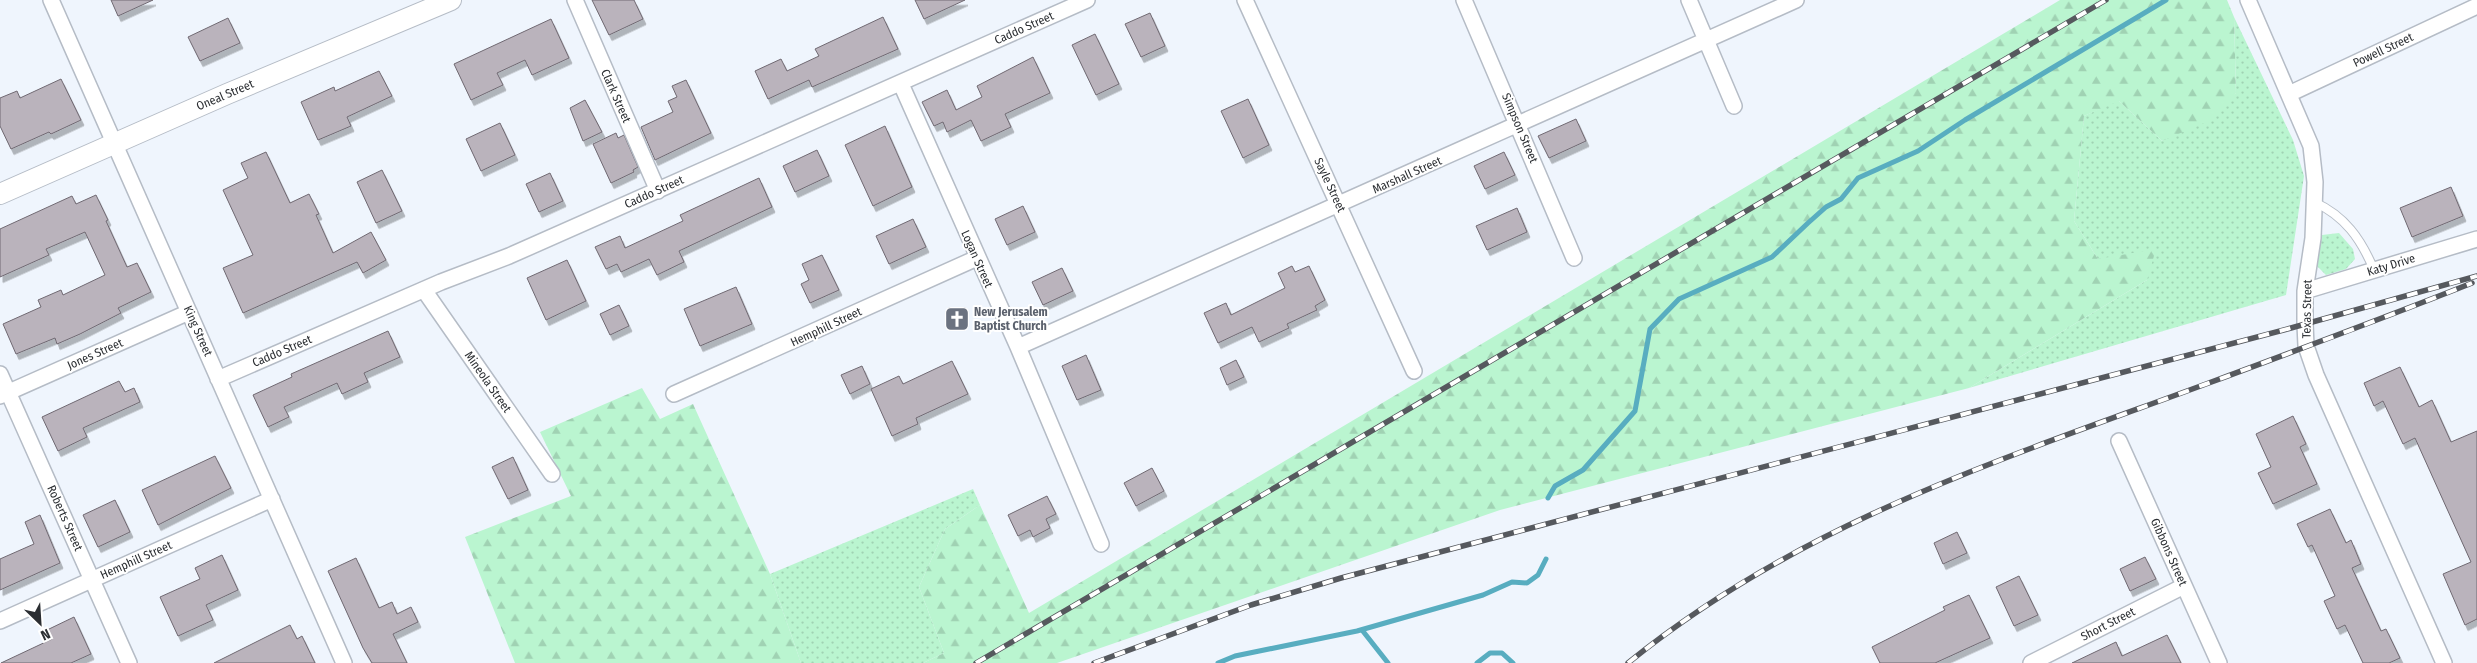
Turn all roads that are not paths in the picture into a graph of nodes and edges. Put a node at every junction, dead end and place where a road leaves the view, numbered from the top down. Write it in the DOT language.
graph roads {
  1 [pos="51,0"];
  2 [pos="451,0"];
  3 [pos="575,0"];
  4 [pos="1087,0"];
  5 [pos="1245,0"];
  6 [pos="1464,0"];
  7 [pos="1689,0"];
  8 [pos="1796,0"];
  9 [pos="2248,0"];
  10 [pos="2477,6"];
  11 [pos="1707,41"];
  12 [pos="901,84"];
  13 [pos="2290,94"];
  14 [pos="1734,106"];
  15 [pos="1519,125"];
  16 [pos="115,143"];
  17 [pos="658,191"];
  18 [pos="0,194"];
  19 [pos="2314,202"];
  20 [pos="1340,205"];
  21 [pos="2477,238"];
  22 [pos="977,258"];
  23 [pos="1574,258"];
  24 [pos="2374,270"];
  25 [pos="424,290"];
  26 [pos="2305,291"];
  27 [pos="189,312"];
  28 [pos="1018,347"];
  29 [pos="1414,371"];
  30 [pos="0,374"];
  31 [pos="218,378"];
  32 [pos="4,394"];
  33 [pos="674,394"];
  34 [pos="2119,441"];
  35 [pos="552,474"];
  36 [pos="272,499"];
  37 [pos="1101,544"];
  38 [pos="93,580"];
  39 [pos="2184,586"];
  40 [pos="0,621"];
  41 [pos="129,663"];
  42 [pos="344,663"];
  43 [pos="2031,663"];
  44 [pos="2219,663"];
  45 [pos="2444,663"];
  1 -- 16 [label="street, King Street"];
  2 -- 16 [label="street, Oneal Street"];
  3 -- 17 [label="street, Clark Street"];
  4 -- 12 [label="street, Caddo Street"];
  5 -- 20 [label="street, Sayle Street"];
  6 -- 15 [label="street, Simpson Street"];
  7 -- 11 [label="street"];
  8 -- 11 [label="street, Marshall Street"];
  9 -- 13 [label="street, Texas Street"];
  10 -- 13 [label="street, Powell Street"];
  11 -- 14 [label="street"];
  11 -- 15 [label="street, Marshall Street"];
  12 -- 17 [label="street, Caddo Street"];
  12 -- 22 [label="street, Logan Street"];
  13 -- 19 [label="street, Texas Street"];
  15 -- 20 [label="street, Marshall Street"];
  15 -- 23 [label="street, Simpson Street"];
  16 -- 18 [label="street, Oneal Street"];
  16 -- 27 [label="street, King Street"];
  17 -- 25 [label="street, Caddo Street"];
  19 -- 24 [label="lane"];
  19 -- 26 [label="street, Texas Street"];
  20 -- 28 [label="street, Marshall Street"];
  20 -- 29 [label="street, Sayle Street"];
  21 -- 24 [label="street, Katy Drive"];
  22 -- 28 [label="street, Logan Street"];
  22 -- 33 [label="street, Hemphill Street"];
  24 -- 26 [label="street, Katy Drive"];
  25 -- 31 [label="street, Caddo Street"];
  25 -- 35 [label="street, Mineola Street"];
  26 -- 45 [label="street, Texas Street"];
  27 -- 31 [label="street, King Street"];
  27 -- 32 [label="street, Jones Street"];
  28 -- 37 [label="street, Logan Street"];
  30 -- 32 [label="street, Roberts Street"];
  31 -- 36 [label="street, King Street"];
  32 -- 38 [label="street, Roberts Street"];
  34 -- 39 [label="street, Gibbons Street"];
  36 -- 38 [label="street, Hemphill Street"];
  36 -- 42 [label="street, King Street"];
  38 -- 40 [label="street, Hemphill Street"];
  38 -- 41 [label="street, Roberts Street"];
  39 -- 43 [label="street, Short Street"];
  39 -- 44 [label="street, Gibbons Street"];
}
